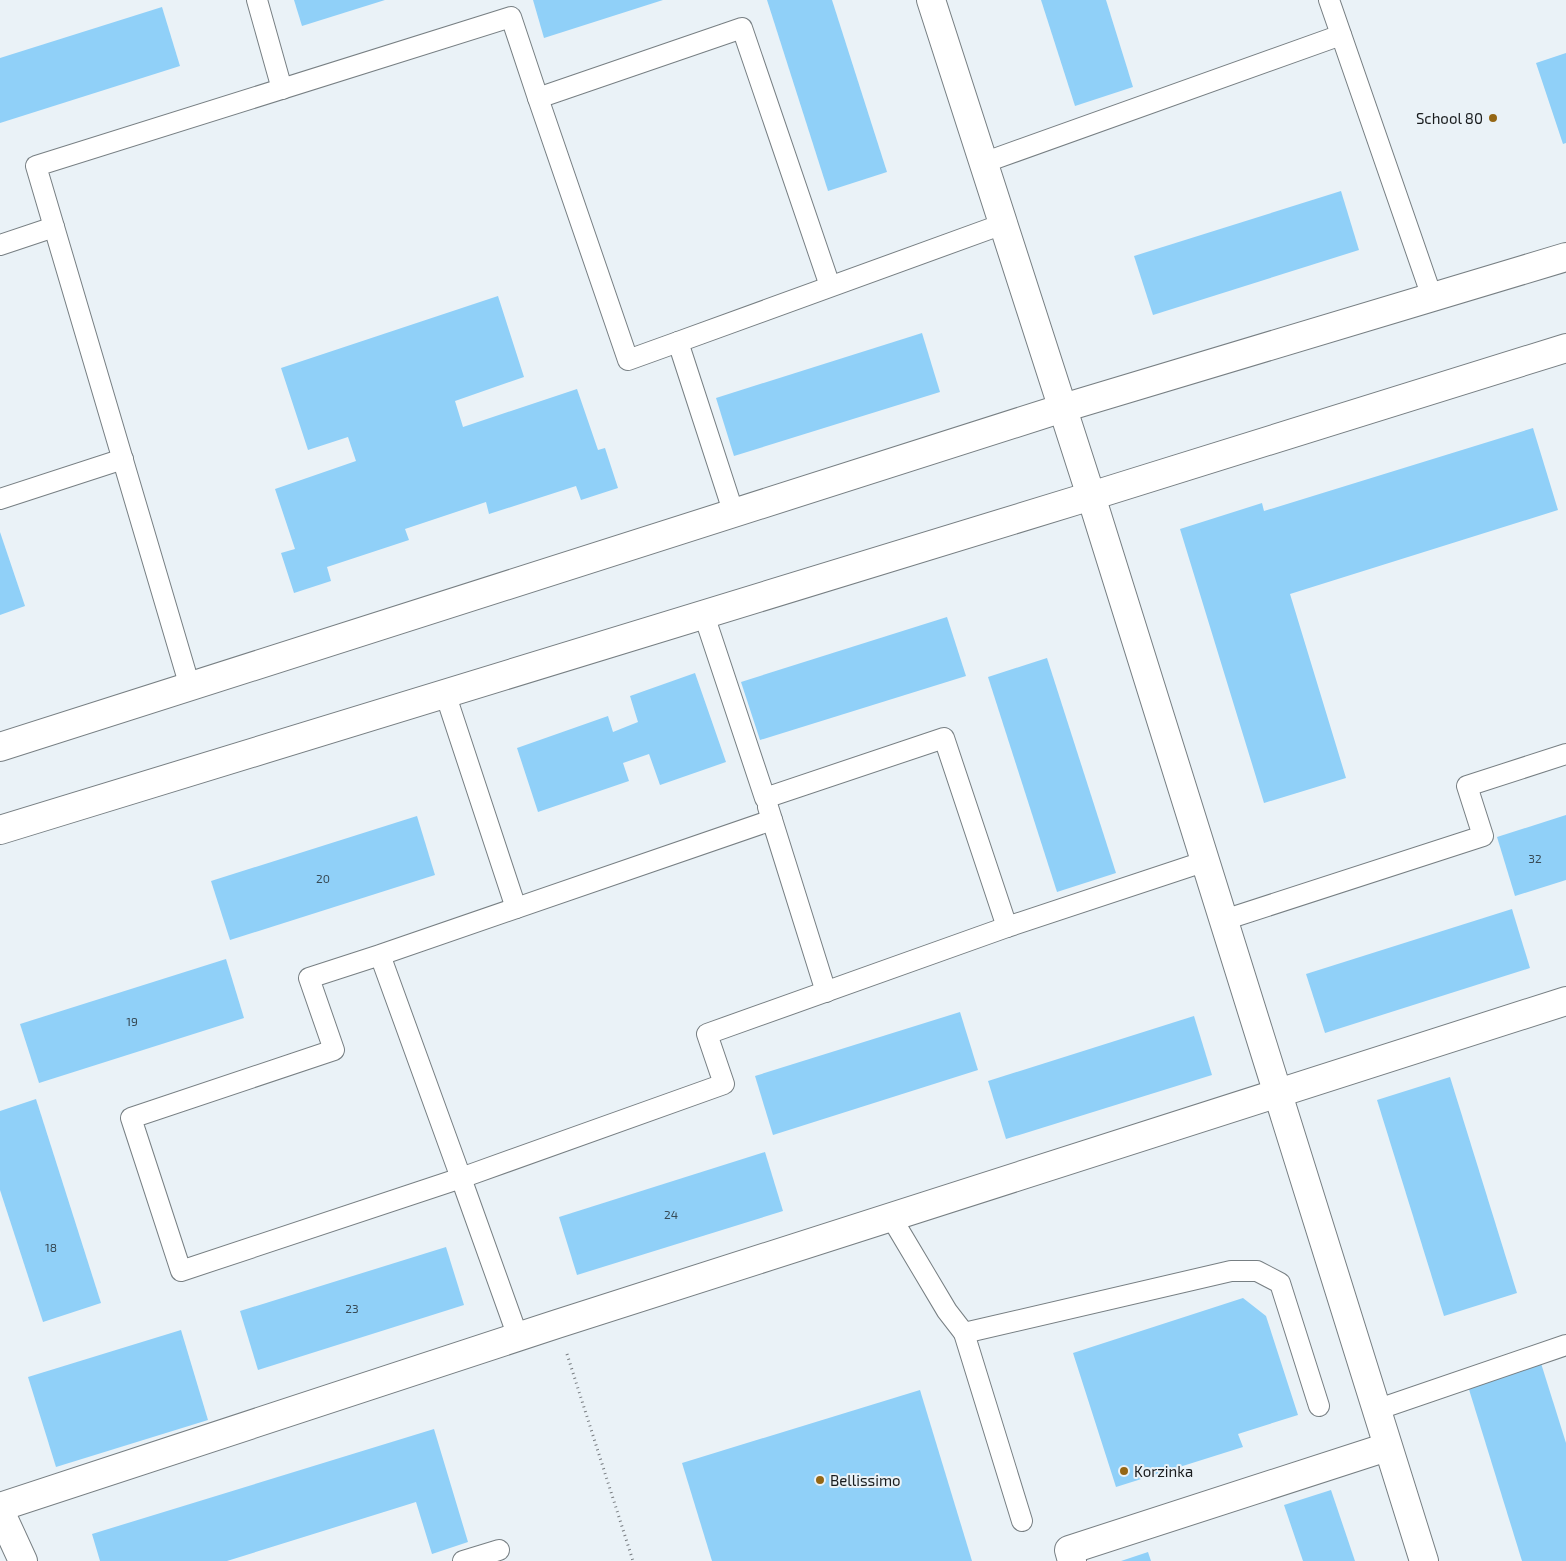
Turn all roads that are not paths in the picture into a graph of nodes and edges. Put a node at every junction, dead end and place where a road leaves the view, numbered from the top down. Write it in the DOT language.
graph roads {
  1 [pos="257,0"];
  2 [pos="931,0"];
  3 [pos="1329,0"];
  4 [pos="1341,35"];
  5 [pos="282,89"];
  6 [pos="538,98"];
  7 [pos="983,163"];
  8 [pos="1003,224"];
  9 [pos="54,227"];
  10 [pos="0,245"];
  11 [pos="1566,256"];
  12 [pos="830,286"];
  13 [pos="1432,297"];
  14 [pos="678,342"];
  15 [pos="1566,348"];
  16 [pos="1063,408"];
  17 [pos="123,458"];
  18 [pos="1091,496"];
  19 [pos="0,499"];
  20 [pos="734,514"];
  21 [pos="704,615"];
  22 [pos="190,687"];
  23 [pos="445,693"];
  24 [pos="0,747"];
  25 [pos="1566,754"];
  26 [pos="765,798"];
  27 [pos="772,820"];
  28 [pos="0,830"];
  29 [pos="1206,860"];
  30 [pos="516,908"];
  31 [pos="1224,920"];
  32 [pos="1006,927"];
  33 [pos="380,955"];
  34 [pos="826,992"];
  35 [pos="1566,1001"];
  36 [pos="1278,1092"];
  37 [pos="462,1178"];
  38 [pos="891,1217"];
  39 [pos="964,1333"];
  40 [pos="518,1337"];
  41 [pos="1566,1346"];
  42 [pos="1318,1406"];
  43 [pos="1376,1410"];
  44 [pos="1387,1446"];
  45 [pos="0,1507"];
  46 [pos="0,1511"];
  47 [pos="1022,1521"];
  48 [pos="499,1550"];
  49 [pos="24,1561"];
  50 [pos="463,1561"];
  51 [pos="1072,1561"];
  52 [pos="1424,1561"];
  1 -- 5 [label="lane"];
  2 -- 7 [label="street"];
  3 -- 4 [label="lane"];
  4 -- 7 [label="lane"];
  4 -- 13 [label="lane"];
  5 -- 6 [label="lane"];
  5 -- 9 [label="lane"];
  6 -- 12 [label="lane"];
  6 -- 14 [label="lane"];
  7 -- 8 [label="street"];
  8 -- 12 [label="lane"];
  8 -- 16 [label="street"];
  9 -- 10 [label="lane"];
  9 -- 17 [label="lane"];
  11 -- 13 [label="street"];
  12 -- 14 [label="lane"];
  13 -- 16 [label="street"];
  14 -- 20 [label="lane"];
  15 -- 18 [label="street"];
  16 -- 18 [label="street"];
  16 -- 20 [label="street"];
  17 -- 19 [label="lane"];
  17 -- 22 [label="lane"];
  18 -- 21 [label="street"];
  18 -- 29 [label="street"];
  20 -- 22 [label="street"];
  21 -- 23 [label="street"];
  21 -- 26 [label="lane"];
  22 -- 24 [label="street"];
  23 -- 28 [label="street"];
  23 -- 30 [label="lane"];
  25 -- 31 [label="lane"];
  26 -- 27 [label="lane"];
  26 -- 32 [label="lane"];
  27 -- 30 [label="lane"];
  27 -- 34 [label="lane"];
  29 -- 31 [label="street"];
  29 -- 32 [label="lane"];
  30 -- 33 [label="lane"];
  31 -- 36 [label="street"];
  32 -- 34 [label="lane"];
  33 -- 37 [label="lane"];
  33 -- 37 [label="lane"];
  34 -- 37 [label="lane"];
  35 -- 36 [label="street"];
  36 -- 38 [label="street"];
  36 -- 43 [label="street"];
  37 -- 40 [label="lane"];
  38 -- 39 [label="lane"];
  38 -- 40 [label="street"];
  39 -- 42 [label="lane"];
  39 -- 47 [label="lane"];
  40 -- 45 [label="street"];
  41 -- 43 [label="lane"];
  43 -- 44 [label="street"];
  44 -- 51 [label="street"];
  44 -- 52 [label="street"];
  46 -- 49 [label="street"];
  48 -- 50 [label="lane"];
}
